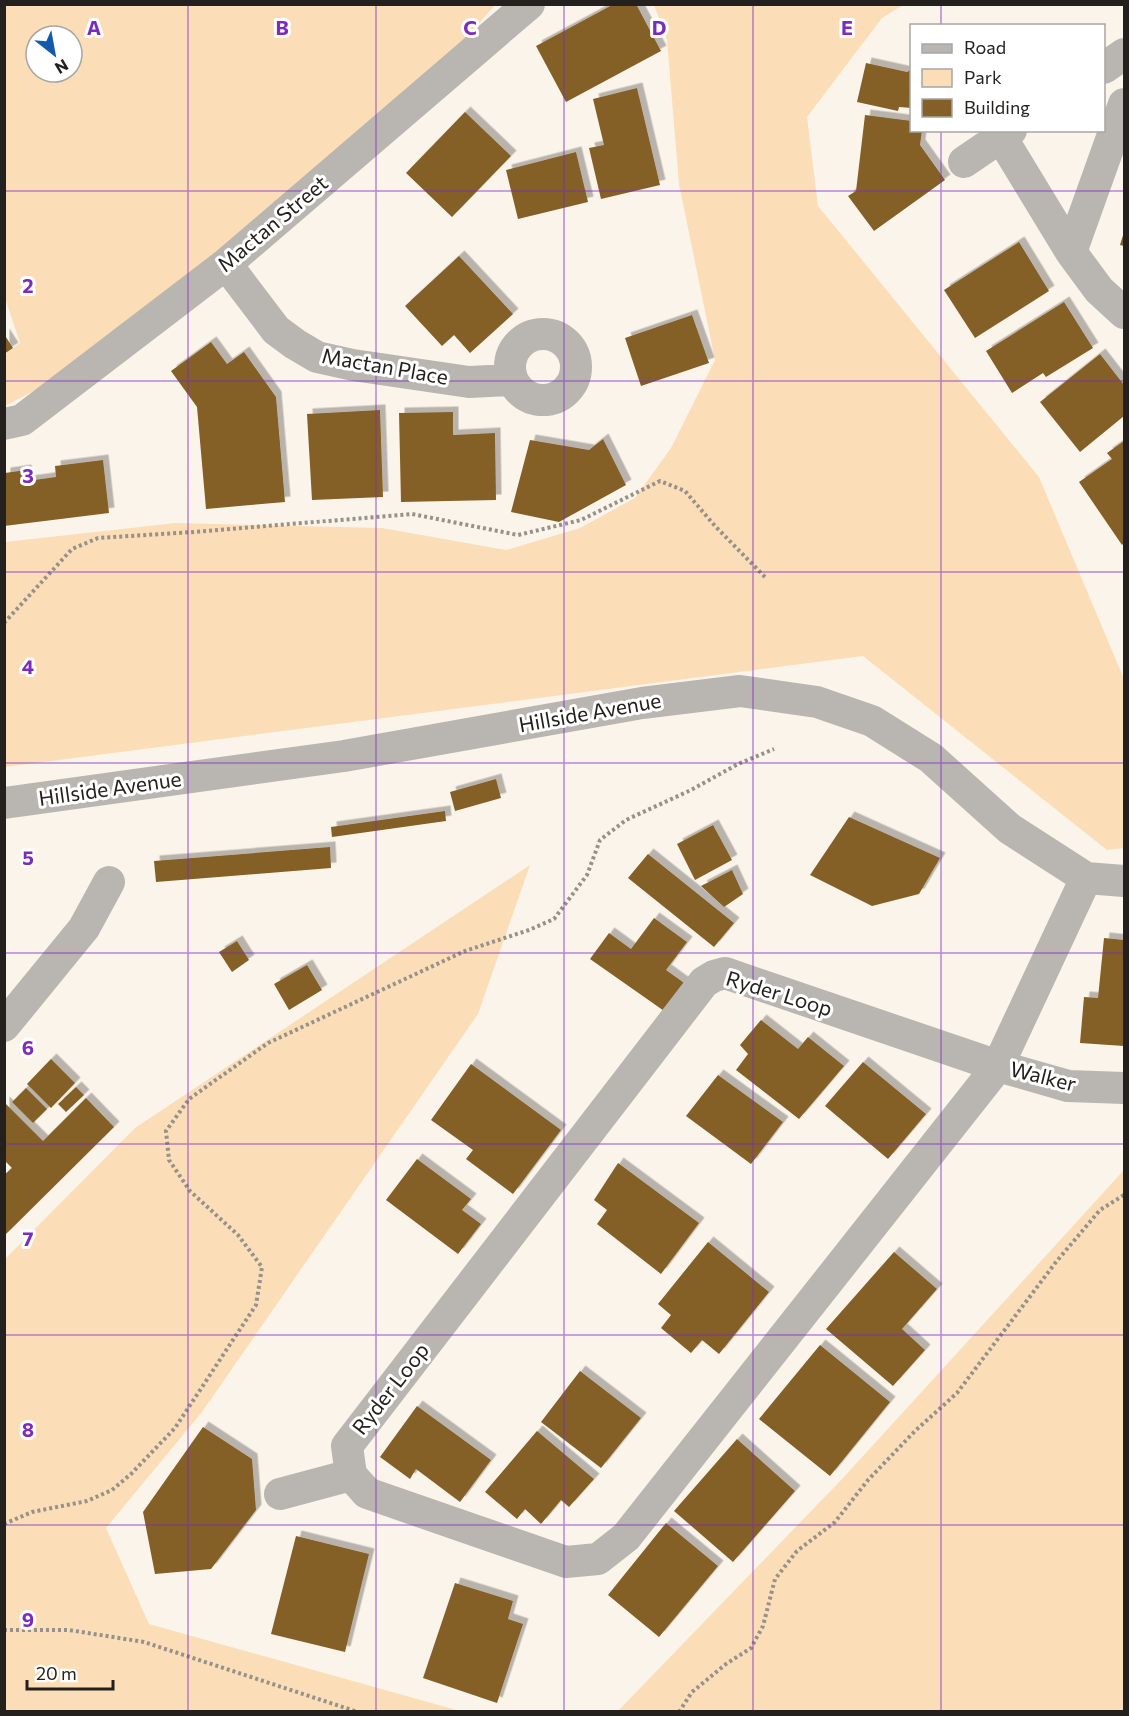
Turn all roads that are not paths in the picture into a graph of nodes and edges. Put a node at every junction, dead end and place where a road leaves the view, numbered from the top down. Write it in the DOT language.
graph roads {
  1 [pos="529,4"];
  2 [pos="1125,54"];
  3 [pos="1105,67"];
  4 [pos="1125,104"];
  5 [pos="1006,134"];
  6 [pos="964,162"];
  7 [pos="1071,252"];
  8 [pos="226,264"];
  9 [pos="1125,313"];
  10 [pos="512,380"];
  11 [pos="4,424"];
  12 [pos="4,803"];
  13 [pos="1086,878"];
  14 [pos="1125,881"];
  15 [pos="109,882"];
  16 [pos="4,1026"];
  17 [pos="998,1066"];
  18 [pos="1125,1088"];
  19 [pos="351,1475"];
  20 [pos="280,1494"];
  1 -- 8 [label="street, Mactan Street"];
  2 -- 3 [label="street"];
  4 -- 7 [label="street"];
  5 -- 6 [label="street"];
  5 -- 7 [label="street"];
  7 -- 9 [label="street"];
  8 -- 10 [label="street, Mactan Place"];
  8 -- 11 [label="street, Mactan Street"];
  12 -- 13 [label="street, Hillside Avenue"];
  13 -- 14 [label="street, Hillside Avenue"];
  13 -- 17 [label="street"];
  15 -- 16 [label="street"];
  17 -- 18 [label="street, Walker"];
  17 -- 19 [label="street"];
  17 -- 19 [label="street, Ryder Loop"];
  19 -- 20 [label="street"];
}
